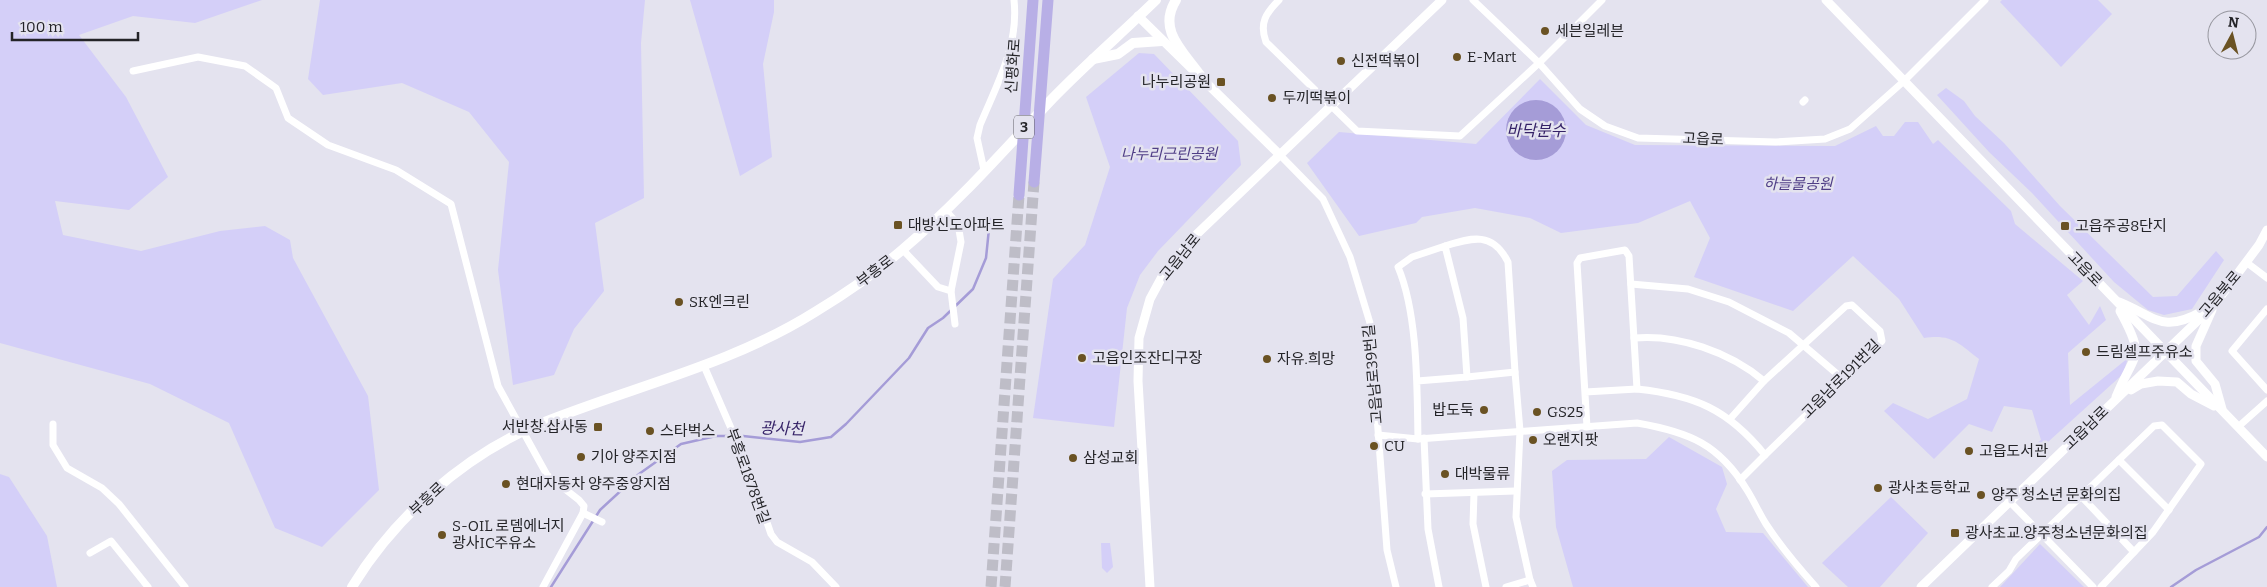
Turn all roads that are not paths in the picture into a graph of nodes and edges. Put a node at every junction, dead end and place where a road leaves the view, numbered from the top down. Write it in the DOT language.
graph roads {
  1 [pos="1014,0"];
  2 [pos="1033,0"];
  3 [pos="1048,0"];
  4 [pos="1156,0"];
  5 [pos="1176,0"];
  6 [pos="1279,0"];
  7 [pos="1442,0"];
  8 [pos="1473,0"];
  9 [pos="1602,0"];
  10 [pos="1826,0"];
  11 [pos="1985,0"];
  12 [pos="1138,16"];
  13 [pos="1162,41"];
  14 [pos="1092,59"];
  15 [pos="1539,63"];
  16 [pos="134,71"];
  17 [pos="1200,75"];
  18 [pos="1904,81"];
  19 [pos="1331,107"];
  20 [pos="1280,155"];
  21 [pos="984,170"];
  22 [pos="1034,182"];
  23 [pos="1019,195"];
  24 [pos="945,210"];
  25 [pos="2267,230"];
  26 [pos="1445,246"];
  27 [pos="903,250"];
  28 [pos="2246,262"];
  29 [pos="2267,278"];
  30 [pos="1631,284"];
  31 [pos="951,291"];
  32 [pos="2114,300"];
  33 [pos="2215,304"];
  34 [pos="2267,309"];
  35 [pos="955,324"];
  36 [pos="1634,338"];
  37 [pos="1804,345"];
  38 [pos="2165,352"];
  39 [pos="704,366"];
  40 [pos="1515,372"];
  41 [pos="1467,377"];
  42 [pos="1843,379"];
  43 [pos="1417,381"];
  44 [pos="1764,381"];
  45 [pos="1637,389"];
  46 [pos="2267,390"];
  47 [pos="1585,392"];
  48 [pos="2114,401"];
  49 [pos="2267,401"];
  50 [pos="2222,410"];
  51 [pos="1730,419"];
  52 [pos="53,424"];
  53 [pos="1587,427"];
  54 [pos="2238,427"];
  55 [pos="1520,431"];
  56 [pos="523,432"];
  57 [pos="1378,435"];
  58 [pos="1421,439"];
  59 [pos="1765,455"];
  60 [pos="2266,455"];
  61 [pos="2119,460"];
  62 [pos="1740,480"];
  63 [pos="1515,491"];
  64 [pos="1474,493"];
  65 [pos="1425,494"];
  66 [pos="2081,496"];
  67 [pos="2010,502"];
  68 [pos="2169,510"];
  69 [pos="583,513"];
  70 [pos="601,522"];
  71 [pos="2042,534"];
  72 [pos="2134,552"];
  73 [pos="90,553"];
  74 [pos="1531,584"];
  75 [pos="148,587"];
  76 [pos="185,587"];
  77 [pos="352,587"];
  78 [pos="542,587"];
  79 [pos="836,587"];
  80 [pos="1150,587"];
  81 [pos="1396,587"];
  82 [pos="1439,587"];
  83 [pos="1486,587"];
  84 [pos="1506,587"];
  85 [pos="1816,587"];
  86 [pos="1921,587"];
  87 [pos="1992,587"];
  88 [pos="2093,587"];
  89 [pos="2101,587"];
  1 -- 21 [label="street"];
  2 -- 23 [label="highway, 신평화로 / 3"];
  3 -- 22 [label="highway, 신평화로 / 3"];
  4 -- 12 [label="main road, 부흥로"];
  5 -- 17 [label="main road"];
  6 -- 19 [label="street"];
  7 -- 19 [label="street, 고읍남로"];
  8 -- 15 [label="street"];
  9 -- 15 [label="street"];
  10 -- 18 [label="street, 고읍로"];
  11 -- 18 [label="street, 고읍로"];
  12 -- 13 [label="street"];
  12 -- 14 [label="main road, 부흥로"];
  13 -- 14 [label="main road"];
  13 -- 17 [label="street"];
  14 -- 21 [label="main road, 부흥로"];
  15 -- 18 [label="street, 고읍로"];
  15 -- 19 [label="street"];
  16 -- 56 [label="street"];
  17 -- 20 [label="street"];
  18 -- 32 [label="street, 고읍로"];
  19 -- 20 [label="street, 고읍남로"];
  20 -- 57 [label="street, 고읍남로39번길"];
  20 -- 80 [label="street, 고읍남로"];
  21 -- 24 [label="main road, 부흥로"];
  24 -- 27 [label="main road, 부흥로"];
  24 -- 31 [label="street"];
  25 -- 28 [label="street, 고읍북로"];
  26 -- 40 [label="street"];
  26 -- 41 [label="street"];
  26 -- 43 [label="street"];
  27 -- 31 [label="street"];
  27 -- 39 [label="main road, 부흥로"];
  28 -- 29 [label="street"];
  28 -- 33 [label="street, 고읍북로"];
  30 -- 36 [label="street"];
  30 -- 37 [label="street"];
  30 -- 47 [label="street"];
  31 -- 35 [label="street"];
  32 -- 33 [label="street"];
  32 -- 38 [label="street, 고읍로"];
  32 -- 48 [label="street"];
  33 -- 38 [label="street, 고읍북로"];
  33 -- 50 [label="street"];
  34 -- 46 [label="street"];
  36 -- 44 [label="street"];
  36 -- 45 [label="street"];
  37 -- 42 [label="street"];
  37 -- 42 [label="street, 고읍남로191번길"];
  37 -- 44 [label="street, 고읍남로191번길"];
  38 -- 48 [label="street, 고읍남로"];
  38 -- 50 [label="street, 고읍로"];
  39 -- 56 [label="main road, 부흥로"];
  39 -- 79 [label="street, 부흥로1878번길"];
  40 -- 41 [label="street"];
  40 -- 55 [label="street"];
  41 -- 43 [label="street"];
  42 -- 59 [label="street, 고읍남로191번길"];
  43 -- 58 [label="street"];
  44 -- 51 [label="street, 고읍남로191번길"];
  45 -- 47 [label="street"];
  45 -- 51 [label="street"];
  47 -- 53 [label="street"];
  48 -- 50 [label="street"];
  48 -- 67 [label="street, 고읍남로"];
  49 -- 54 [label="street"];
  50 -- 54 [label="street, 고읍로"];
  51 -- 59 [label="street"];
  52 -- 76 [label="street"];
  53 -- 55 [label="street"];
  53 -- 62 [label="street"];
  54 -- 60 [label="street, 고읍로"];
  55 -- 58 [label="street"];
  55 -- 63 [label="street"];
  56 -- 69 [label="street"];
  56 -- 77 [label="main road, 부흥로"];
  57 -- 58 [label="street"];
  57 -- 81 [label="street, 고읍남로39번길"];
  58 -- 65 [label="street"];
  59 -- 62 [label="street, 고읍남로191번길"];
  61 -- 66 [label="street"];
  61 -- 68 [label="street"];
  61 -- 68 [label="street"];
  62 -- 85 [label="street"];
  63 -- 64 [label="street"];
  63 -- 74 [label="street"];
  64 -- 65 [label="street"];
  64 -- 83 [label="street"];
  65 -- 82 [label="street"];
  66 -- 71 [label="street"];
  66 -- 72 [label="street"];
  67 -- 71 [label="street"];
  67 -- 86 [label="street, 고읍남로"];
  68 -- 72 [label="street"];
  69 -- 70 [label="street"];
  69 -- 78 [label="street"];
  71 -- 87 [label="street"];
  71 -- 88 [label="street"];
  72 -- 89 [label="street"];
  73 -- 75 [label="street"];
  74 -- 84 [label="street"];
}
